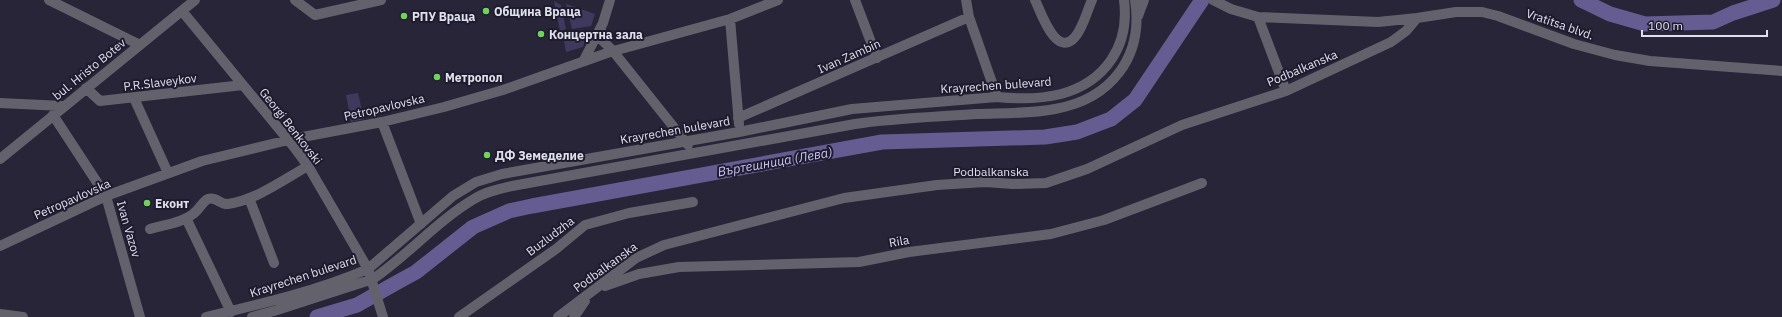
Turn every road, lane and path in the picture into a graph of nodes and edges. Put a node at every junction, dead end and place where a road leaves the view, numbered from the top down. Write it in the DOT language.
graph roads {
  1 [pos="49,0"];
  2 [pos="194,0"];
  3 [pos="295,0"];
  4 [pos="381,0"];
  5 [pos="610,0"];
  6 [pos="778,0"];
  7 [pos="855,0"];
  8 [pos="966,0"];
  9 [pos="1035,0"];
  10 [pos="1092,0"];
  11 [pos="1124,0"];
  12 [pos="1135,0"];
  13 [pos="1144,0"];
  14 [pos="1216,2"];
  15 [pos="351,3"];
  16 [pos="182,11"];
  17 [pos="969,17"];
  18 [pos="1258,17"];
  19 [pos="1417,18"];
  20 [pos="730,19"];
  21 [pos="1136,24"];
  22 [pos="600,29"];
  23 [pos="140,45"];
  24 [pos="613,51"];
  25 [pos="877,58"];
  26 [pos="584,60"];
  27 [pos="1782,71"];
  28 [pos="242,85"];
  29 [pos="86,88"];
  30 [pos="1286,91"];
  31 [pos="997,97"];
  32 [pos="134,98"];
  33 [pos="0,103"];
  34 [pos="63,106"];
  35 [pos="53,115"];
  36 [pos="738,118"];
  37 [pos="382,122"];
  38 [pos="740,132"];
  39 [pos="686,140"];
  40 [pos="288,141"];
  41 [pos="742,145"];
  42 [pos="692,154"];
  43 [pos="0,159"];
  44 [pos="308,166"];
  45 [pos="168,173"];
  46 [pos="1202,183"];
  47 [pos="106,196"];
  48 [pos="249,198"];
  49 [pos="693,202"];
  50 [pos="186,218"];
  51 [pos="421,224"];
  52 [pos="150,229"];
  53 [pos="0,246"];
  54 [pos="274,263"];
  55 [pos="368,269"];
  56 [pos="374,283"];
  57 [pos="596,289"];
  58 [pos="231,312"];
  59 [pos="0,314"];
  60 [pos="383,316"];
  61 [pos="23,317"];
  62 [pos="140,317"];
  63 [pos="206,317"];
  64 [pos="252,317"];
  65 [pos="459,317"];
  66 [pos="558,317"];
  67 [pos="574,317"];
  1 -- 23 [label="street"];
  2 -- 16 [label="street, bul. Hristo Botev"];
  3 -- 15 [label="street"];
  4 -- 15 [label="street"];
  5 -- 22 [label="street"];
  6 -- 20 [label="street, Petropavlovska"];
  7 -- 25 [label="street"];
  8 -- 17 [label="street"];
  9 -- 10 [label="street"];
  11 -- 31 [label="street, Krayrechen bulevard"];
  12 -- 21 [label="street, Krayrechen bulevard"];
  13 -- 21 [label="street"];
  14 -- 18 [label="street, Vratitsa blvd."];
  16 -- 23 [label="street, bul. Hristo Botev"];
  16 -- 28 [label="street, Georgi Benkovski"];
  17 -- 25 [label="street, Ivan Zambin"];
  17 -- 31 [label="street"];
  18 -- 19 [label="street, Vratitsa blvd."];
  18 -- 30 [label="street"];
  19 -- 27 [label="street, Vratitsa blvd."];
  19 -- 30 [label="street, Podbalkanska"];
  20 -- 24 [label="street, Petropavlovska"];
  20 -- 36 [label="street"];
  21 -- 41 [label="street, Krayrechen bulevard"];
  22 -- 24 [label="street"];
  22 -- 26 [label="street"];
  23 -- 29 [label="street, bul. Hristo Botev"];
  24 -- 26 [label="street, Petropavlovska"];
  24 -- 39 [label="street"];
  25 -- 36 [label="street, Ivan Zambin"];
  26 -- 37 [label="street, Petropavlovska"];
  28 -- 32 [label="street, P.R.Slaveykov"];
  28 -- 40 [label="street, Georgi Benkovski"];
  29 -- 32 [label="street, P.R.Slaveykov"];
  29 -- 34 [label="street, bul. Hristo Botev"];
  30 -- 57 [label="street, Podbalkanska"];
  31 -- 38 [label="street, Krayrechen bulevard"];
  32 -- 45 [label="street"];
  33 -- 34 [label="street"];
  34 -- 35 [label="street, bul. Hristo Botev"];
  35 -- 43 [label="street, bul. Hristo Botev"];
  35 -- 47 [label="street, Ivan Vazov"];
  36 -- 38 [label="street"];
  37 -- 40 [label="street, Petropavlovska"];
  37 -- 51 [label="street"];
  38 -- 39 [label="street, Krayrechen bulevard"];
  38 -- 41 [label="street"];
  39 -- 42 [label="street"];
  39 -- 51 [label="street, Krayrechen bulevard"];
  40 -- 44 [label="street, Georgi Benkovski"];
  40 -- 45 [label="street, Petropavlovska"];
  41 -- 42 [label="street, Krayrechen bulevard"];
  42 -- 56 [label="street, Krayrechen bulevard"];
  44 -- 48 [label="street"];
  44 -- 55 [label="street, Georgi Benkovski"];
  45 -- 47 [label="street, Petropavlovska"];
  46 -- 57 [label="street, Rila"];
  47 -- 53 [label="street, Petropavlovska"];
  47 -- 62 [label="street, Ivan Vazov"];
  48 -- 50 [label="street"];
  48 -- 54 [label="street"];
  49 -- 65 [label="street, Buzludzha"];
  50 -- 52 [label="street"];
  50 -- 58 [label="street"];
  51 -- 55 [label="street, Krayrechen bulevard"];
  55 -- 56 [label="street, Georgi Benkovski"];
  55 -- 58 [label="street, Krayrechen bulevard"];
  56 -- 60 [label="street, Georgi Benkovski"];
  56 -- 64 [label="street, Krayrechen bulevard"];
  57 -- 66 [label="street, Podbalkanska"];
  57 -- 67 [label="street"];
  58 -- 63 [label="street, Krayrechen bulevard"];
  59 -- 61 [label="street"];
}
